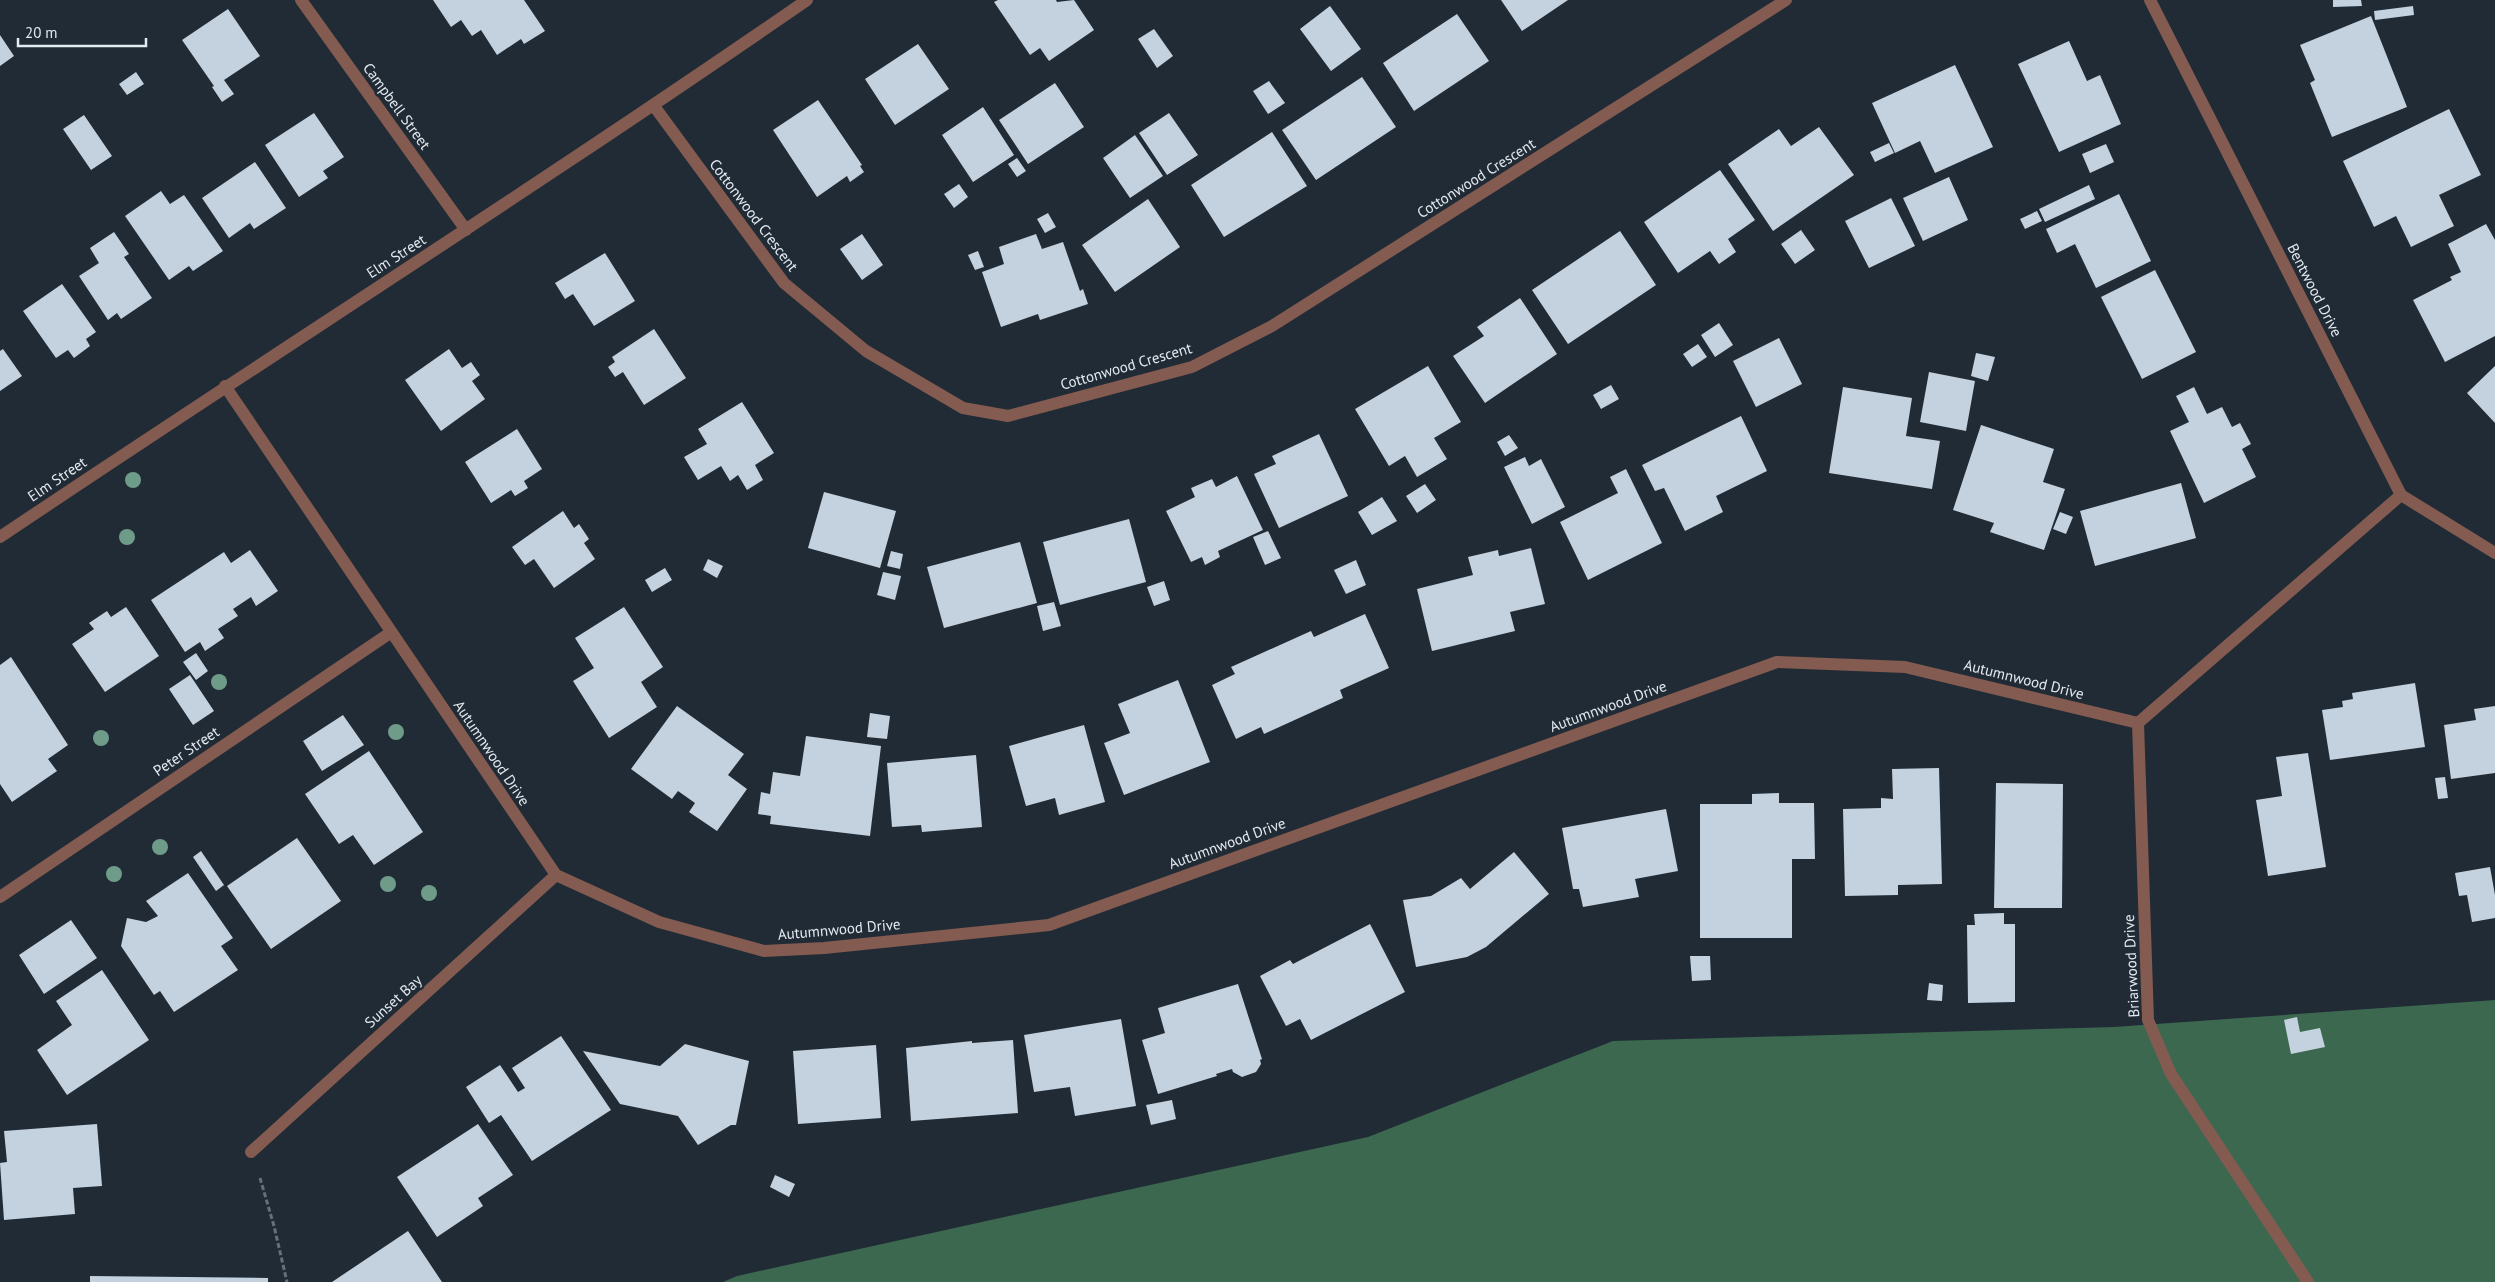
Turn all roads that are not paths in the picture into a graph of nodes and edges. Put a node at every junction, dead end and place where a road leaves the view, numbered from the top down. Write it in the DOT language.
graph roads {
  1 [pos="301,0"];
  2 [pos="807,0"];
  3 [pos="1786,0"];
  4 [pos="2150,0"];
  5 [pos="654,106"];
  6 [pos="466,230"];
  7 [pos="225,386"];
  8 [pos="2401,495"];
  9 [pos="0,537"];
  10 [pos="2495,553"];
  11 [pos="390,633"];
  12 [pos="2138,723"];
  13 [pos="556,875"];
  14 [pos="0,897"];
  15 [pos="251,1152"];
  16 [pos="2308,1282"];
  1 -- 6 [label="street, Campbell Street"];
  2 -- 5 [label="street, Elm Street"];
  3 -- 5 [label="street, Cottonwood Crescent"];
  4 -- 8 [label="street, Bentwood Drive"];
  5 -- 6 [label="street, Elm Street"];
  6 -- 7 [label="street, Elm Street"];
  7 -- 9 [label="street, Elm Street"];
  7 -- 11 [label="street, Autumnwood Drive"];
  8 -- 10 [label="street"];
  8 -- 12 [label="street"];
  11 -- 13 [label="street, Autumnwood Drive"];
  11 -- 14 [label="street, Peter Street"];
  12 -- 13 [label="street, Autumnwood Drive"];
  12 -- 16 [label="street, Briarwood Drive"];
  13 -- 15 [label="street, Sunset Bay"];
}
